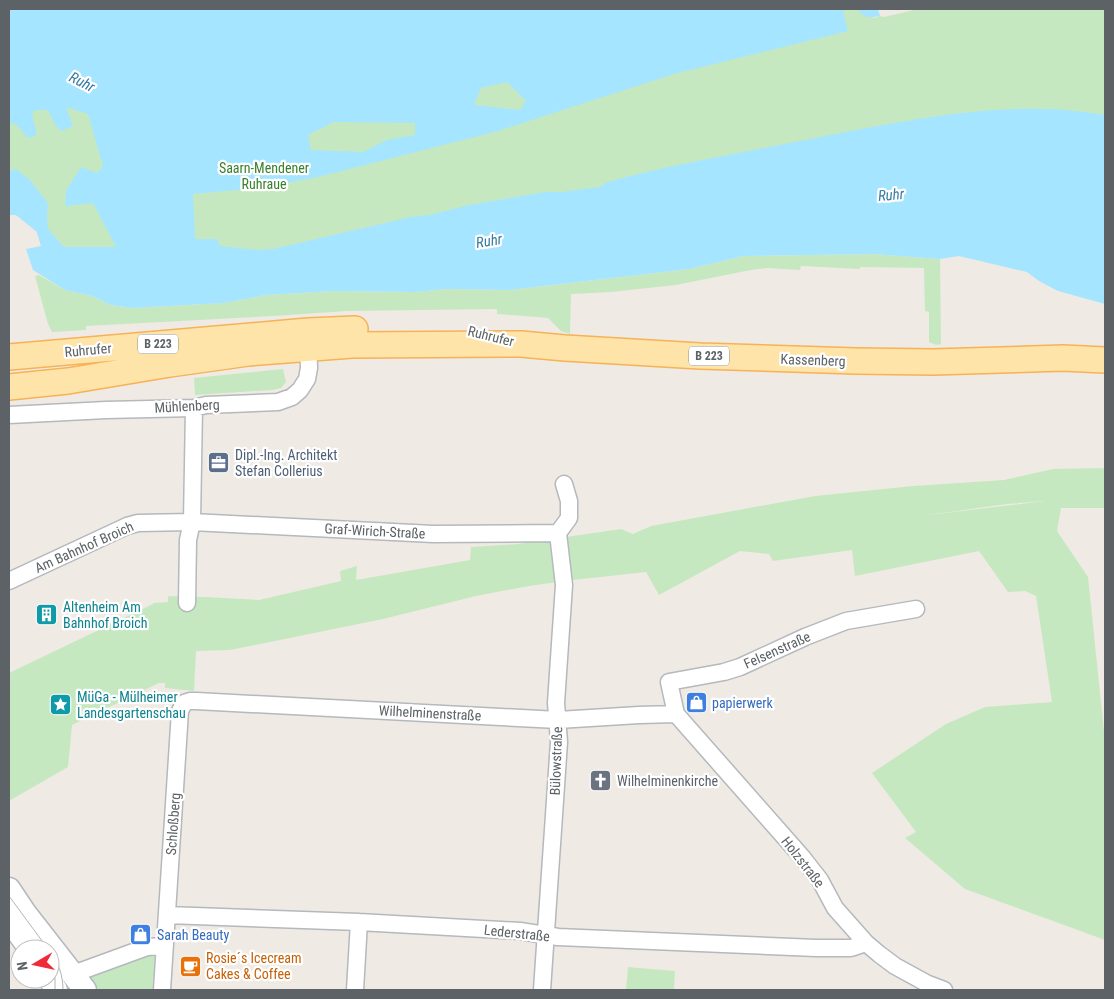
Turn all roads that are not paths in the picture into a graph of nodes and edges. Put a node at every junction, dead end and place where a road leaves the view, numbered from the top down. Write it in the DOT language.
graph roads {
  1 [pos="308,340"];
  2 [pos="521,344"];
  3 [pos="9,357"];
  4 [pos="1105,360"];
  5 [pos="9,387"];
  6 [pos="194,408"];
  7 [pos="9,415"];
  8 [pos="564,484"];
  9 [pos="192,522"];
  10 [pos="558,534"];
  11 [pos="9,581"];
  12 [pos="187,603"];
  13 [pos="916,609"];
  14 [pos="184,703"];
  15 [pos="676,714"];
  16 [pos="558,720"];
  17 [pos="9,889"];
  18 [pos="167,915"];
  19 [pos="9,920"];
  20 [pos="359,922"];
  21 [pos="546,936"];
  22 [pos="23,939"];
  23 [pos="866,943"];
  24 [pos="165,946"];
  25 [pos="79,985"];
  26 [pos="927,987"];
  27 [pos="162,990"];
  28 [pos="356,990"];
  29 [pos="542,990"];
  30 [pos="944,990"];
  1 -- 2 [label="main road, Ruhrufer / B 223"];
  1 -- 3 [label="main road, Ruhrufer / B 223"];
  1 -- 5 [label="main road, Ruhrufer / B 223"];
  1 -- 6 [label="street, Mühlenberg"];
  2 -- 4 [label="main road, Kassenberg / B 223"];
  6 -- 7 [label="street, Mühlenberg"];
  6 -- 9 [label="street"];
  8 -- 10 [label="street"];
  9 -- 10 [label="street, Graf-Wirich-Straße"];
  9 -- 11 [label="street, Am Bahnhof Broich"];
  9 -- 12 [label="street"];
  10 -- 16 [label="street, Bülowstraße"];
  13 -- 15 [label="street, Felsenstraße"];
  14 -- 16 [label="street, Wilhelminenstraße"];
  14 -- 18 [label="street, Schloßberg"];
  15 -- 16 [label="street, Wilhelminenstraße"];
  15 -- 23 [label="street, Holzstraße"];
  16 -- 21 [label="street, Bülowstraße"];
  17 -- 25 [label="main road"];
  18 -- 20 [label="street, Lederstraße"];
  18 -- 24 [label="street, Schloßberg"];
  19 -- 22 [label="main road"];
  20 -- 21 [label="street, Lederstraße"];
  20 -- 28 [label="street"];
  21 -- 23 [label="street, Lederstraße"];
  21 -- 29 [label="street, Bülowstraße"];
  23 -- 26 [label="street, Holzstraße"];
  24 -- 25 [label="street"];
  24 -- 27 [label="street, Schloßberg"];
  26 -- 30 [label="street, Holzstraße"];
}
